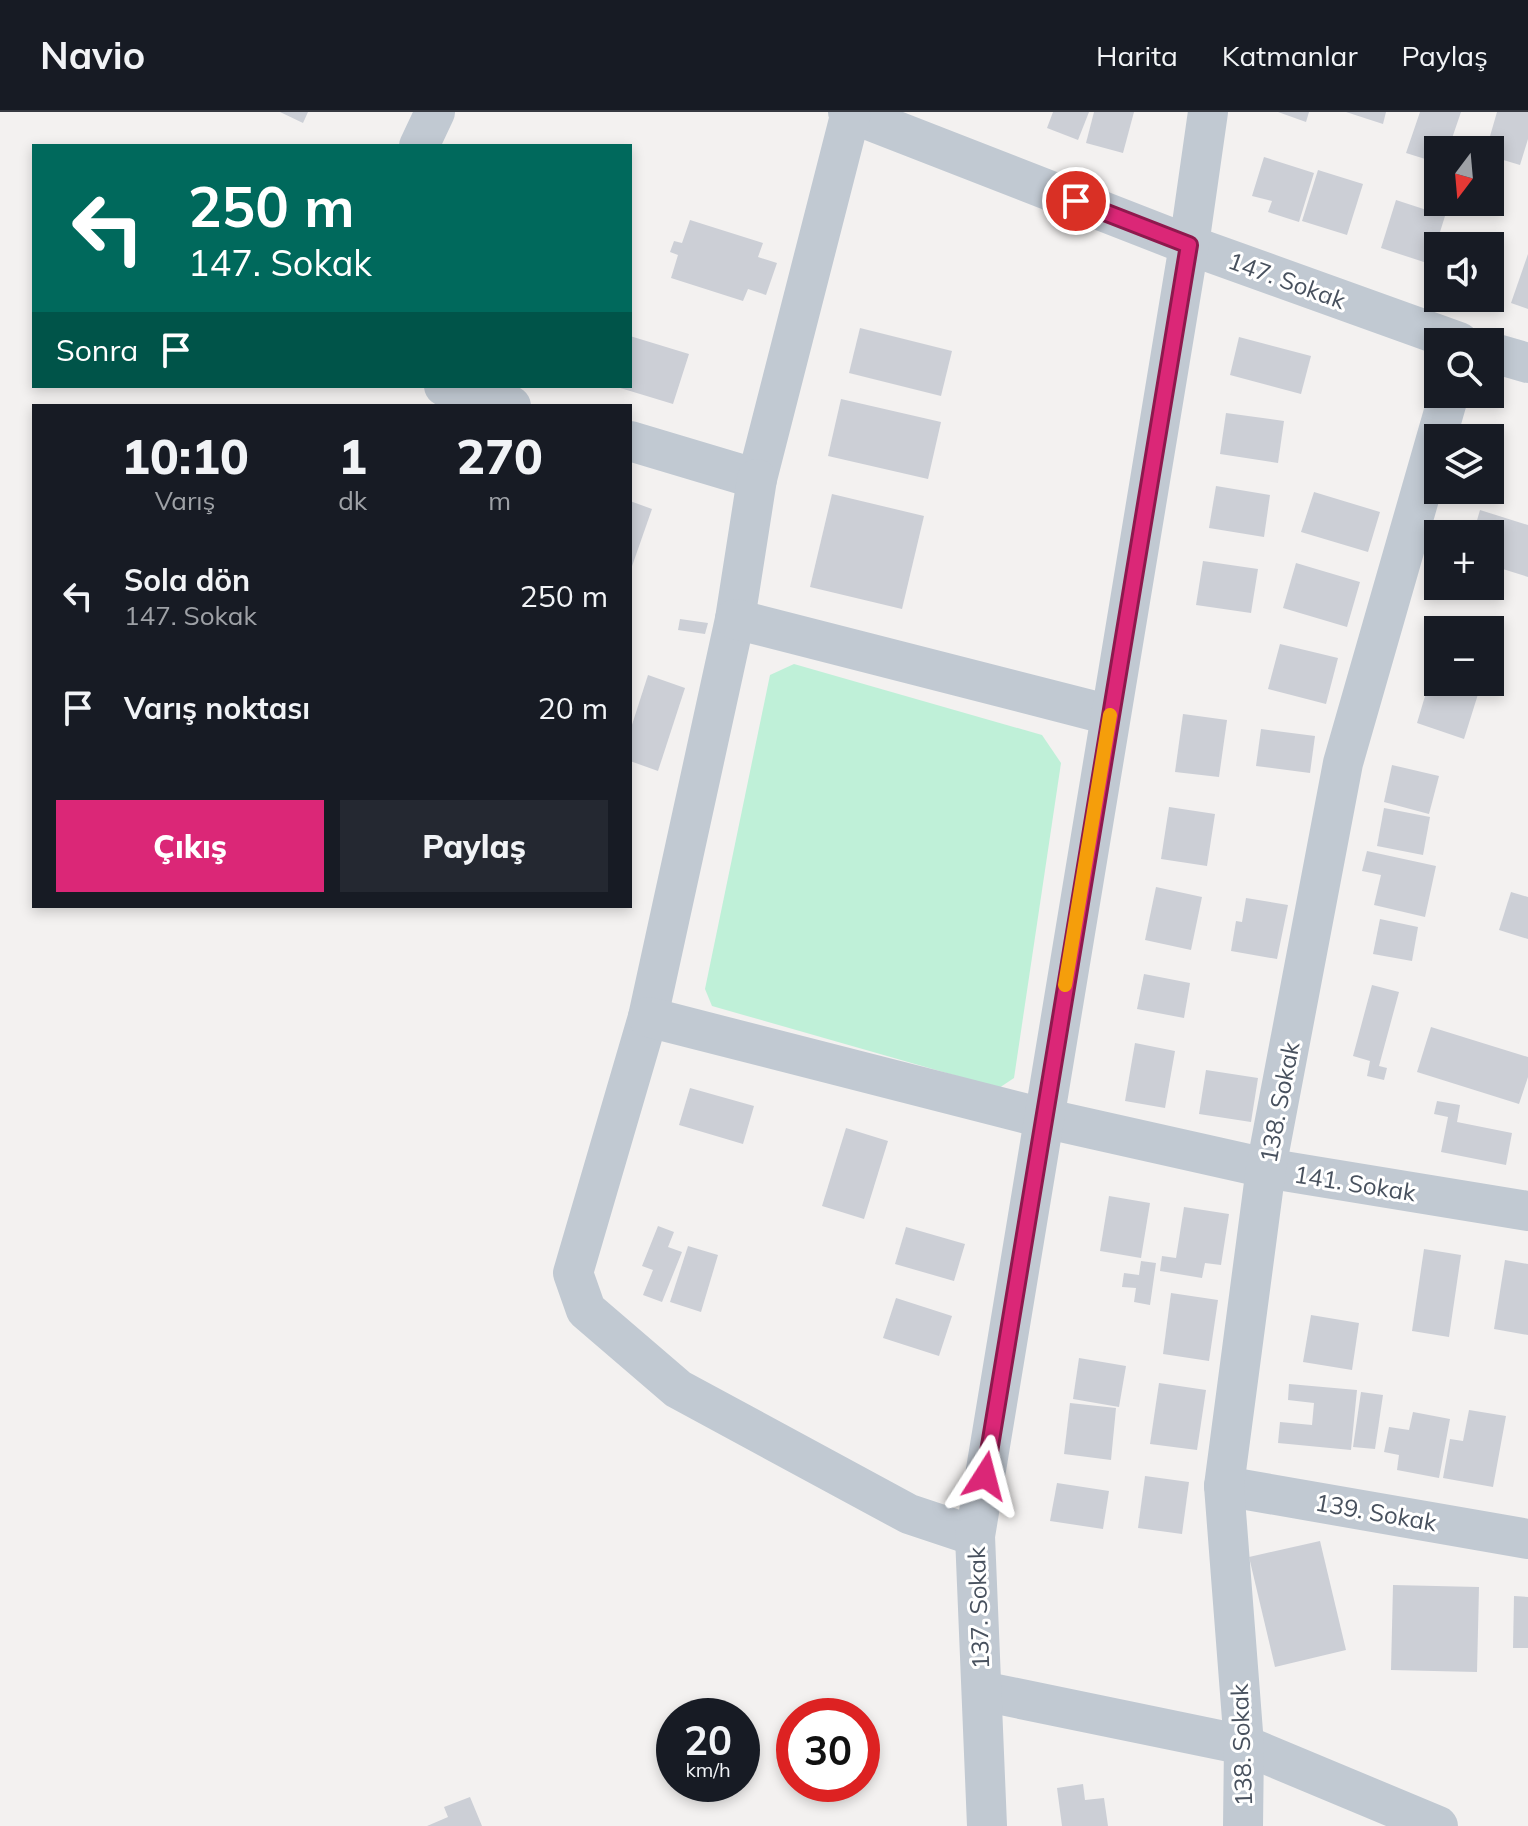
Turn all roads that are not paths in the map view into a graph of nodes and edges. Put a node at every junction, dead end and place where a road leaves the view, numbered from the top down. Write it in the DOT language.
graph roads {
  1 [pos="435,112"];
  2 [pos="849,112"];
  3 [pos="1208,112"];
  4 [pos="420,144"];
  5 [pos="1189,245"];
  6 [pos="1424,329"];
  7 [pos="1504,356"];
  8 [pos="1528,363"];
  9 [pos="451,388"];
  10 [pos="504,404"];
  11 [pos="1445,408"];
  12 [pos="632,442"];
  13 [pos="757,479"];
  14 [pos="735,619"];
  15 [pos="1110,715"];
  16 [pos="648,1017"];
  17 [pos="1043,1118"];
  18 [pos="1266,1168"];
  19 [pos="1528,1211"];
  20 [pos="1224,1486"];
  21 [pos="975,1536"];
  22 [pos="1528,1539"];
  23 [pos="982,1691"];
  24 [pos="1244,1745"];
  25 [pos="987,1826"];
  26 [pos="1243,1826"];
  27 [pos="1438,1826"];
  1 -- 4 [label="street"];
  2 -- 5 [label="street, 147. Sokak"];
  2 -- 13 [label="street"];
  3 -- 5 [label="street, 137. Sokak"];
  5 -- 6 [label="street, 147. Sokak"];
  5 -- 15 [label="street, 137. Sokak"];
  7 -- 8 [label="street"];
  9 -- 10 [label="street"];
  11 -- 18 [label="street, 138. Sokak"];
  12 -- 13 [label="street"];
  13 -- 14 [label="street"];
  14 -- 15 [label="street"];
  14 -- 16 [label="street"];
  15 -- 17 [label="street, 137. Sokak"];
  16 -- 17 [label="street, 141. Sokak"];
  16 -- 21 [label="street"];
  17 -- 18 [label="street, 141. Sokak"];
  17 -- 21 [label="street, 137. Sokak"];
  18 -- 19 [label="street, 141. Sokak"];
  18 -- 20 [label="street, 138. Sokak"];
  20 -- 22 [label="street, 139. Sokak"];
  20 -- 24 [label="street, 138. Sokak"];
  21 -- 23 [label="street, 137. Sokak"];
  23 -- 24 [label="street"];
  23 -- 25 [label="street, 137. Sokak"];
  24 -- 26 [label="street, 138. Sokak"];
  24 -- 27 [label="street"];
}
